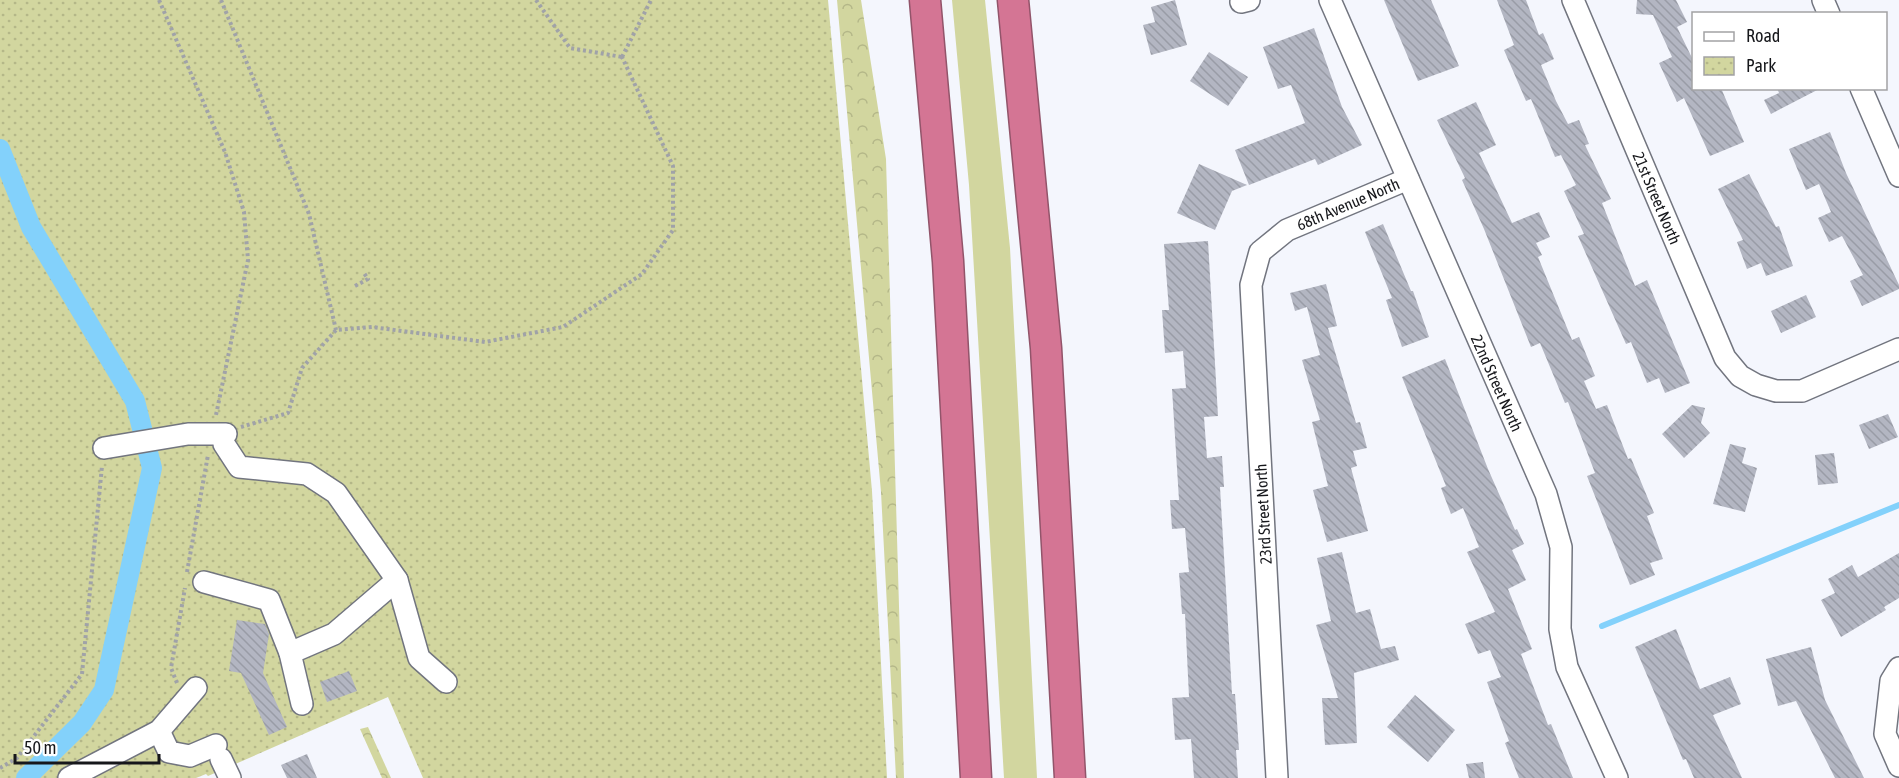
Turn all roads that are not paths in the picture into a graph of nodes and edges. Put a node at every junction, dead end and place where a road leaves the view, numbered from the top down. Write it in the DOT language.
graph roads {
  1 [pos="926,0"];
  2 [pos="1013,0"];
  3 [pos="1330,0"];
  4 [pos="1573,0"];
  5 [pos="1862,90"];
  6 [pos="1899,176"];
  7 [pos="1408,179"];
  8 [pos="1260,252"];
  9 [pos="1899,349"];
  10 [pos="104,448"];
  11 [pos="397,580"];
  12 [pos="204,582"];
  13 [pos="290,653"];
  14 [pos="1895,675"];
  15 [pos="446,682"];
  16 [pos="190,694"];
  17 [pos="302,704"];
  18 [pos="159,730"];
  19 [pos="1899,766"];
  20 [pos="69,778"];
  21 [pos="230,778"];
  22 [pos="976,778"];
  23 [pos="1070,778"];
  24 [pos="1277,778"];
  25 [pos="1617,778"];
  1 -- 22 [label="highway"];
  2 -- 23 [label="highway"];
  3 -- 7 [label="street, 22nd Street North"];
  4 -- 9 [label="street, 21st Street North"];
  5 -- 6 [label="street"];
  7 -- 8 [label="street, 68th Avenue North"];
  7 -- 25 [label="street, 22nd Street North"];
  8 -- 24 [label="street, 23rd Street North"];
  10 -- 11 [label="street"];
  11 -- 13 [label="street"];
  11 -- 15 [label="street"];
  12 -- 13 [label="street"];
  13 -- 17 [label="street"];
  14 -- 19 [label="street"];
  16 -- 18 [label="street"];
  18 -- 20 [label="street"];
  18 -- 21 [label="street"];
}
